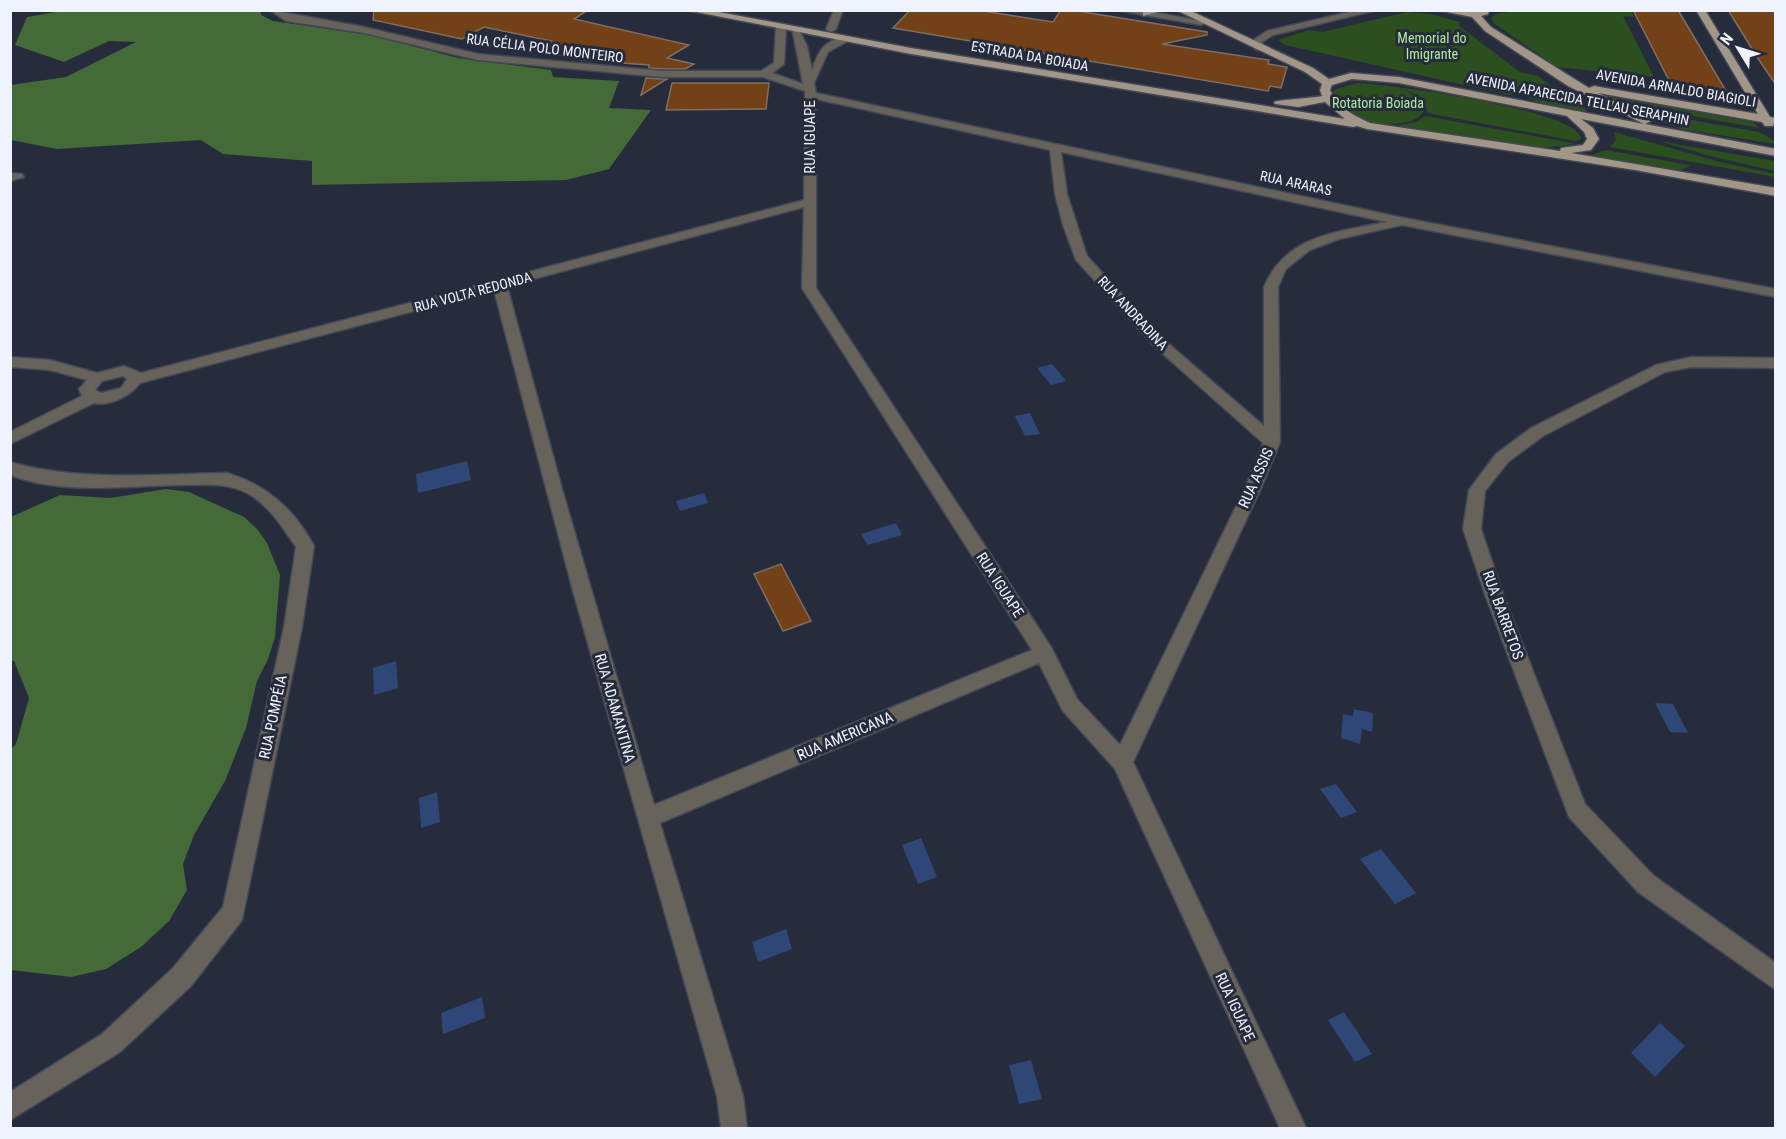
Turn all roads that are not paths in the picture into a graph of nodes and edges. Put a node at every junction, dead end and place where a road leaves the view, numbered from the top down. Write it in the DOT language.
graph roads {
  1 [pos="274,10"];
  2 [pos="690,10"];
  3 [pos="730,10"];
  4 [pos="839,10"];
  5 [pos="1120,10"];
  6 [pos="1161,10"];
  7 [pos="1180,10"];
  8 [pos="1373,10"];
  9 [pos="1441,10"];
  10 [pos="1700,10"];
  11 [pos="1488,11"];
  12 [pos="1146,14"];
  13 [pos="1474,15"];
  14 [pos="1201,22"];
  15 [pos="831,29"];
  16 [pos="795,30"];
  17 [pos="781,32"];
  18 [pos="844,39"];
  19 [pos="801,40"];
  20 [pos="828,44"];
  21 [pos="1259,46"];
  22 [pos="764,74"];
  23 [pos="1328,83"];
  24 [pos="1572,84"];
  25 [pos="810,89"];
  26 [pos="1591,96"];
  27 [pos="1327,98"];
  28 [pos="1565,112"];
  29 [pos="1770,120"];
  30 [pos="1608,121"];
  31 [pos="1367,126"];
  32 [pos="1776,130"];
  33 [pos="1055,147"];
  34 [pos="1587,148"];
  35 [pos="1542,151"];
  36 [pos="1776,153"];
  37 [pos="1776,192"];
  38 [pos="810,202"];
  39 [pos="1404,222"];
  40 [pos="500,286"];
  41 [pos="1776,293"];
  42 [pos="10,362"];
  43 [pos="1776,363"];
  44 [pos="97,378"];
  45 [pos="135,380"];
  46 [pos="92,397"];
  47 [pos="10,439"];
  48 [pos="1272,442"];
  49 [pos="10,468"];
  50 [pos="1044,653"];
  51 [pos="1122,762"];
  52 [pos="646,818"];
  53 [pos="1776,978"];
  54 [pos="10,1107"];
  55 [pos="734,1128"];
  56 [pos="1293,1128"];
  1 -- 22 [label="street, RUA CÉLIA POLO MONTEIRO"];
  2 -- 17 [label="main road, ESTRADA DA BOIADA"];
  3 -- 15 [label="main road, ESTRADA DA BOIADA"];
  4 -- 15 [label="street"];
  5 -- 12 [label="street"];
  6 -- 12 [label="main road"];
  7 -- 14 [label="main road"];
  8 -- 21 [label="street"];
  9 -- 13 [label="main road"];
  10 -- 29 [label="main road"];
  11 -- 13 [label="main road"];
  12 -- 14 [label="street"];
  13 -- 24 [label="main road"];
  14 -- 21 [label="main road"];
  15 -- 27 [label="main road, ESTRADA DA BOIADA"];
  16 -- 17 [label="main road, ESTRADA DA BOIADA"];
  16 -- 18 [label="main road, ESTRADA DA BOIADA"];
  16 -- 19 [label="street"];
  17 -- 19 [label="street"];
  17 -- 22 [label="street"];
  18 -- 20 [label="street"];
  18 -- 31 [label="main road, ESTRADA DA BOIADA"];
  19 -- 20 [label="street"];
  19 -- 25 [label="street"];
  20 -- 25 [label="street, RUA IGUAPE"];
  21 -- 23 [label="main road"];
  22 -- 25 [label="street, RUA CÉLIA POLO MONTEIRO"];
  23 -- 27 [label="main road"];
  23 -- 28 [label="main road, AVENIDA APARECIDA TELLAU SERAPHIN"];
  24 -- 26 [label="main road"];
  24 -- 29 [label="main road, AVENIDA ARNALDO BIAGIOLI"];
  25 -- 33 [label="street, RUA ARARAS"];
  25 -- 38 [label="street, RUA IGUAPE"];
  26 -- 30 [label="main road"];
  26 -- 36 [label="main road"];
  27 -- 31 [label="main road"];
  28 -- 30 [label="main road, AVENIDA APARECIDA TELLAU SERAPHIN"];
  28 -- 34 [label="main road"];
  29 -- 32 [label="main road"];
  30 -- 34 [label="main road"];
  30 -- 36 [label="main road, AVENIDA APARECIDA TELLAU SERAPHIN"];
  31 -- 35 [label="main road, ESTRADA DA BOIADA"];
  33 -- 39 [label="street, RUA ARARAS"];
  33 -- 48 [label="street, RUA ANDRADINA"];
  34 -- 35 [label="main road"];
  35 -- 37 [label="main road"];
  38 -- 40 [label="street, RUA VOLTA REDONDA"];
  38 -- 50 [label="street, RUA IGUAPE"];
  39 -- 41 [label="street, RUA ARARAS"];
  39 -- 48 [label="street, RUA ASSIS"];
  40 -- 45 [label="street, RUA VOLTA REDONDA"];
  40 -- 52 [label="street, RUA ADAMANTINA"];
  42 -- 44 [label="street"];
  43 -- 53 [label="street, RUA BARRETOS"];
  44 -- 45 [label="street"];
  44 -- 46 [label="street"];
  45 -- 46 [label="street"];
  46 -- 47 [label="street"];
  48 -- 51 [label="street, RUA ASSIS"];
  49 -- 54 [label="street, RUA POMPÉIA"];
  50 -- 51 [label="street, RUA IGUAPE"];
  50 -- 52 [label="street, RUA AMERICANA"];
  51 -- 56 [label="street, RUA IGUAPE"];
  52 -- 55 [label="street, RUA ADAMANTINA"];
}
